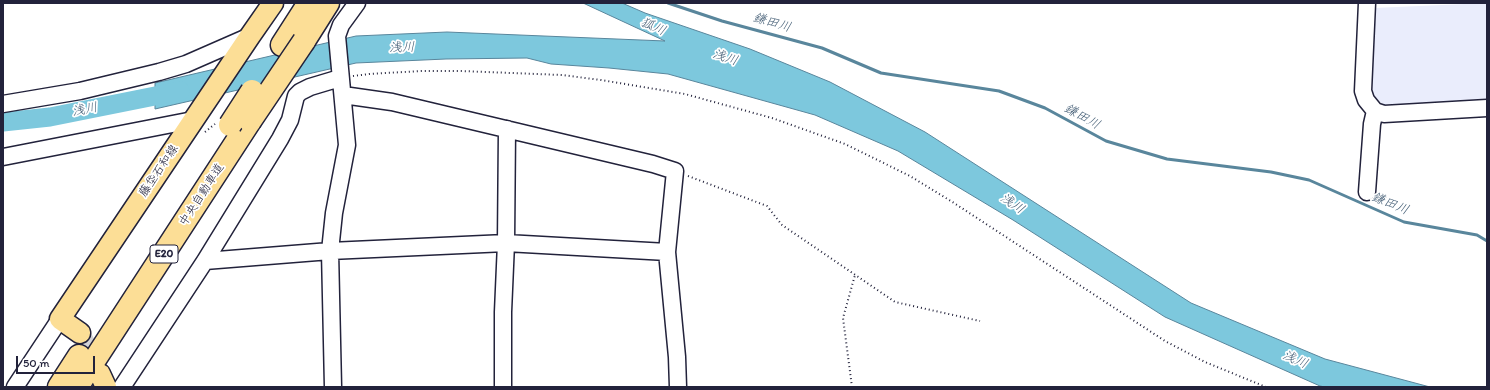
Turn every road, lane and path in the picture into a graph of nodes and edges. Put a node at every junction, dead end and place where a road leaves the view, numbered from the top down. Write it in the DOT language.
graph roads {
  1 [pos="273,3"];
  2 [pos="309,3"];
  3 [pos="328,3"];
  4 [pos="357,3"];
  5 [pos="1367,3"];
  6 [pos="1376,3"];
  7 [pos="250,36"];
  8 [pos="340,75"];
  9 [pos="343,95"];
  10 [pos="3,104"];
  11 [pos="1487,108"];
  12 [pos="1375,111"];
  13 [pos="193,120"];
  14 [pos="240,123"];
  15 [pos="507,129"];
  16 [pos="3,158"];
  17 [pos="675,171"];
  18 [pos="1367,192"];
  19 [pos="506,244"];
  20 [pos="330,251"];
  21 [pos="667,252"];
  22 [pos="205,261"];
  23 [pos="855,275"];
  24 [pos="60,319"];
  25 [pos="980,321"];
  26 [pos="80,333"];
  27 [pos="15,387"];
  28 [pos="59,387"];
  29 [pos="77,387"];
  30 [pos="122,387"];
  31 [pos="333,387"];
  32 [pos="503,387"];
  33 [pos="678,387"];
  34 [pos="852,387"];
  35 [pos="1266,387"];
  1 -- 7 [label="main road, 藤垈石和線"];
  2 -- 14 [label="highway, 中央自動車道 / E20, bridge"];
  3 -- 14 [label="highway, 中央自動車道 / E20, bridge"];
  4 -- 8 [label="street"];
  5 -- 6 [label="street"];
  5 -- 12 [label="street"];
  7 -- 10 [label="street"];
  7 -- 13 [label="main road, 藤垈石和線"];
  8 -- 9 [label="street"];
  8 -- 22 [label="street"];
  8 -- 35 [label="path"];
  9 -- 15 [label="street"];
  9 -- 20 [label="street"];
  11 -- 12 [label="street"];
  12 -- 18 [label="street"];
  13 -- 16 [label="street"];
  13 -- 24 [label="main road, 藤垈石和線"];
  14 -- 28 [label="highway, 中央自動車道 / E20"];
  14 -- 29 [label="highway, 中央自動車道 / E20"];
  15 -- 17 [label="street"];
  15 -- 19 [label="street"];
  17 -- 21 [label="street"];
  17 -- 23 [label="path"];
  19 -- 20 [label="street"];
  19 -- 21 [label="street"];
  19 -- 32 [label="street"];
  20 -- 22 [label="street"];
  20 -- 31 [label="street"];
  21 -- 33 [label="street"];
  22 -- 30 [label="street"];
  23 -- 25 [label="path"];
  23 -- 34 [label="path"];
  24 -- 26 [label="main road"];
  24 -- 27 [label="street"];
}
